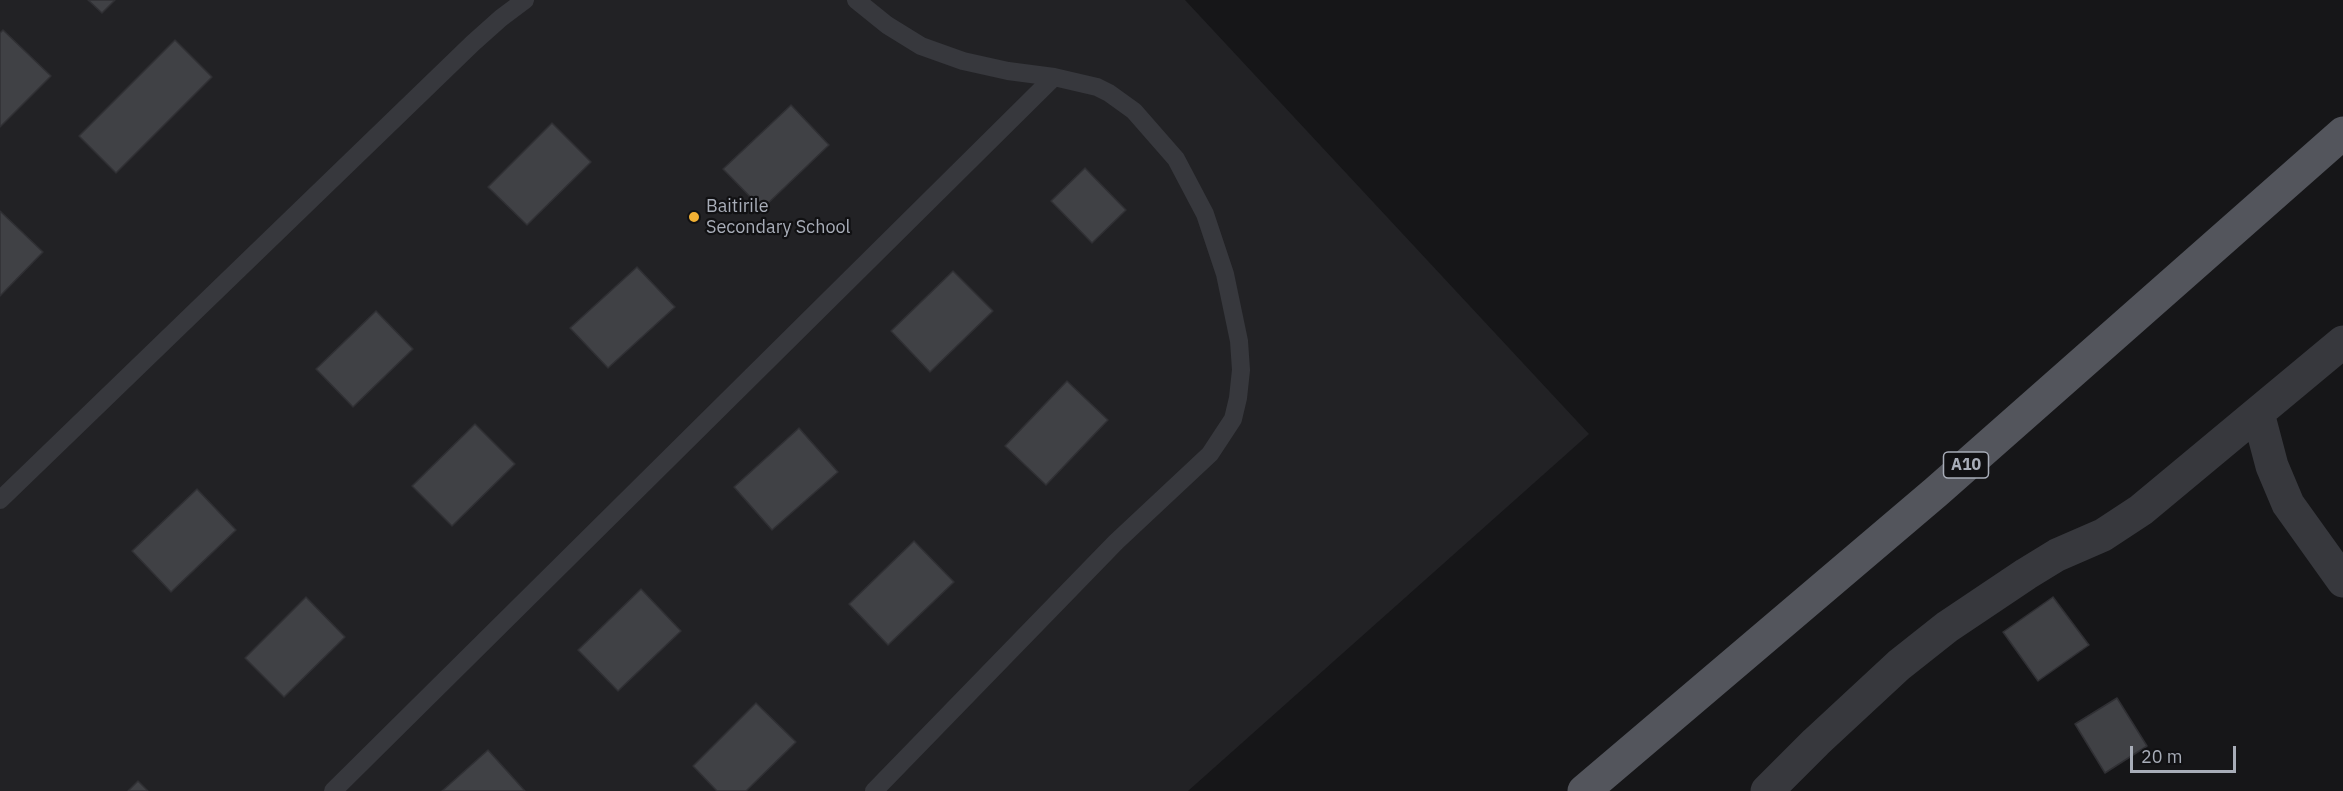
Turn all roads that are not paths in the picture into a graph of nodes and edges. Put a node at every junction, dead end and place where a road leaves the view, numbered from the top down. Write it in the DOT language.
graph roads {
  1 [pos="525,0"];
  2 [pos="856,0"];
  3 [pos="1054,77"];
  4 [pos="2343,133"];
  5 [pos="2343,342"];
  6 [pos="2258,413"];
  7 [pos="0,500"];
  8 [pos="2343,581"];
  9 [pos="333,791"];
  10 [pos="874,791"];
  11 [pos="1584,791"];
  12 [pos="1767,791"];
  1 -- 7 [label="lane"];
  2 -- 3 [label="lane"];
  3 -- 9 [label="lane"];
  3 -- 10 [label="lane"];
  4 -- 11 [label="main road, A10"];
  5 -- 6 [label="street"];
  6 -- 8 [label="street"];
  6 -- 12 [label="street"];
}
